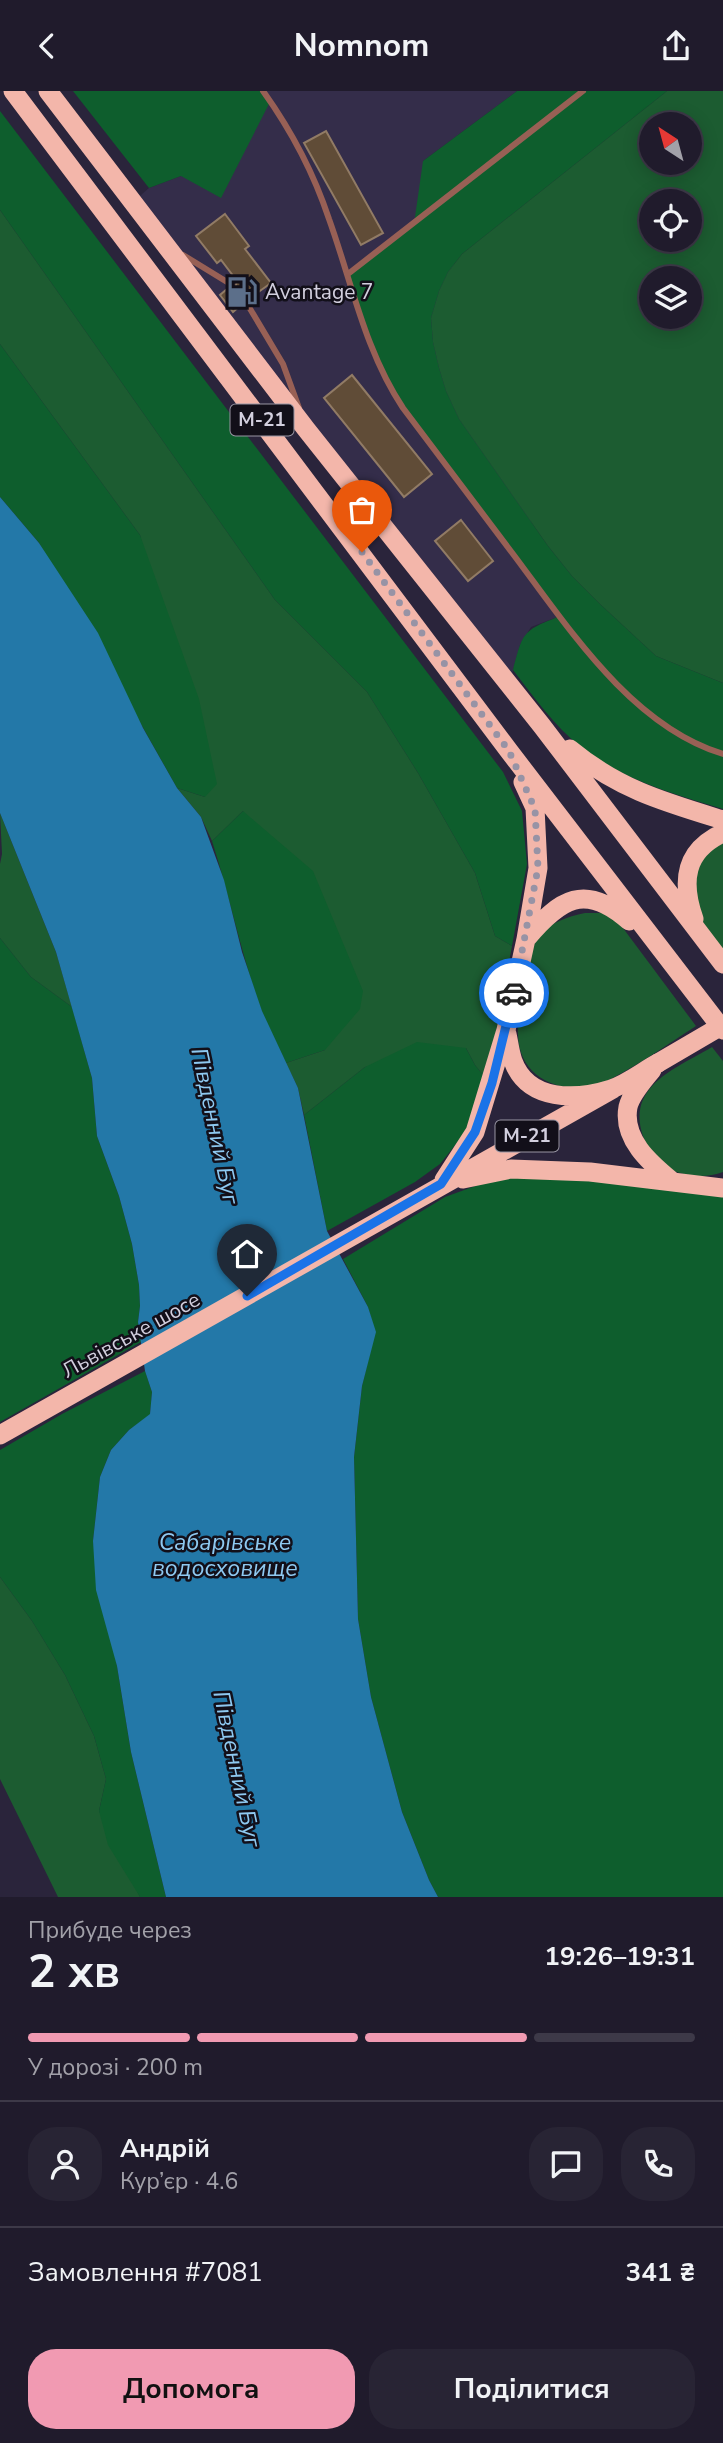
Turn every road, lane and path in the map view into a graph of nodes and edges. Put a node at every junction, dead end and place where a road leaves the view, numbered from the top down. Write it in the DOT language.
graph roads {
  1 [pos="13,91"];
  2 [pos="48,91"];
  3 [pos="263,91"];
  4 [pos="583,91"];
  5 [pos="163,242"];
  6 [pos="348,274"];
  7 [pos="232,285"];
  8 [pos="246,302"];
  9 [pos="306,429"];
  10 [pos="542,726"];
  11 [pos="509,751"];
  12 [pos="723,754"];
  13 [pos="723,820"];
  14 [pos="723,832"];
  15 [pos="699,933"];
  16 [pos="526,939"];
  17 [pos="661,949"];
  18 [pos="723,964"];
  19 [pos="723,1028"];
  20 [pos="506,1030"];
  21 [pos="658,1063"];
  22 [pos="613,1089"];
  23 [pos="672,1181"];
  24 [pos="441,1184"];
  25 [pos="717,1185"];
  26 [pos="0,1435"];
  1 -- 11 [label="highway, М-21"];
  2 -- 5 [label="highway, М-21"];
  3 -- 6 [label="lane"];
  4 -- 6 [label="lane"];
  5 -- 7 [label="lane"];
  5 -- 9 [label="highway, М-21"];
  6 -- 12 [label="lane"];
  8 -- 9 [label="lane"];
  9 -- 10 [label="highway, М-21"];
  10 -- 13 [label="highway"];
  10 -- 15 [label="highway, М-21"];
  11 -- 16 [label="highway, М-21"];
  11 -- 17 [label="highway"];
  14 -- 15 [label="highway"];
  15 -- 18 [label="highway, М-21"];
  16 -- 17 [label="highway"];
  16 -- 20 [label="highway, М-21"];
  17 -- 19 [label="highway"];
  19 -- 21 [label="highway, М-21, bridge"];
  20 -- 22 [label="highway"];
  20 -- 24 [label="highway, М-21"];
  21 -- 22 [label="highway, М-21"];
  21 -- 23 [label="highway"];
  22 -- 24 [label="highway, Львівське шосе / М-21"];
  23 -- 24 [label="highway"];
  23 -- 25 [label="highway"];
  24 -- 26 [label="highway, Львівське шосе / М-21"];
}
